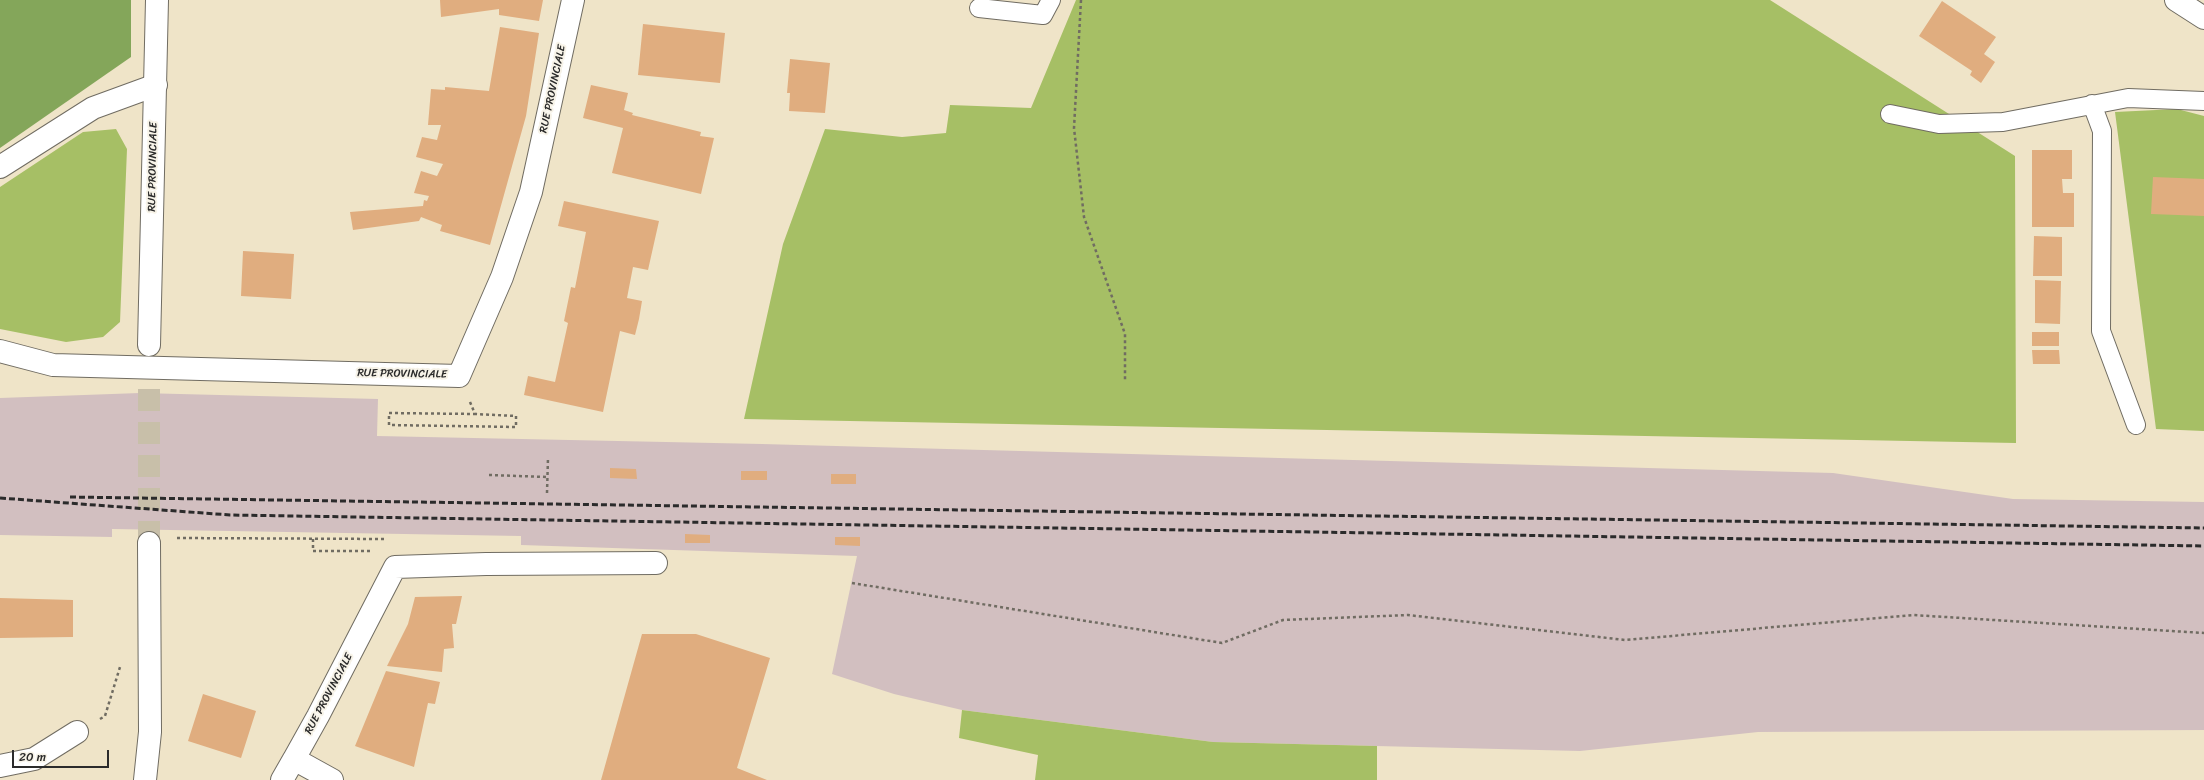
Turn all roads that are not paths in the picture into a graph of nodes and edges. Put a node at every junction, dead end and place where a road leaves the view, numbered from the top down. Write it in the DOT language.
graph roads {
  1 [pos="156,0"];
  2 [pos="573,0"];
  3 [pos="1051,0"];
  4 [pos="2176,0"];
  5 [pos="979,8"];
  6 [pos="2204,18"];
  7 [pos="156,85"];
  8 [pos="2204,101"];
  9 [pos="2092,104"];
  10 [pos="1890,114"];
  11 [pos="0,167"];
  12 [pos="149,345"];
  13 [pos="0,351"];
  14 [pos="2136,426"];
  15 [pos="149,544"];
  16 [pos="656,563"];
  17 [pos="77,732"];
  18 [pos="294,759"];
  19 [pos="0,766"];
  20 [pos="321,777"];
  21 [pos="145,780"];
  22 [pos="282,780"];
  1 -- 7 [label="street, RUE PROVINCIALE"];
  2 -- 13 [label="street, RUE PROVINCIALE"];
  3 -- 5 [label="lane"];
  4 -- 6 [label="street"];
  7 -- 11 [label="street"];
  7 -- 12 [label="street, RUE PROVINCIALE"];
  8 -- 9 [label="lane"];
  9 -- 10 [label="lane"];
  9 -- 14 [label="lane"];
  15 -- 21 [label="street"];
  16 -- 18 [label="street, RUE PROVINCIALE"];
  17 -- 19 [label="street"];
  18 -- 20 [label="street"];
  18 -- 22 [label="street, RUE PROVINCIALE"];
}
